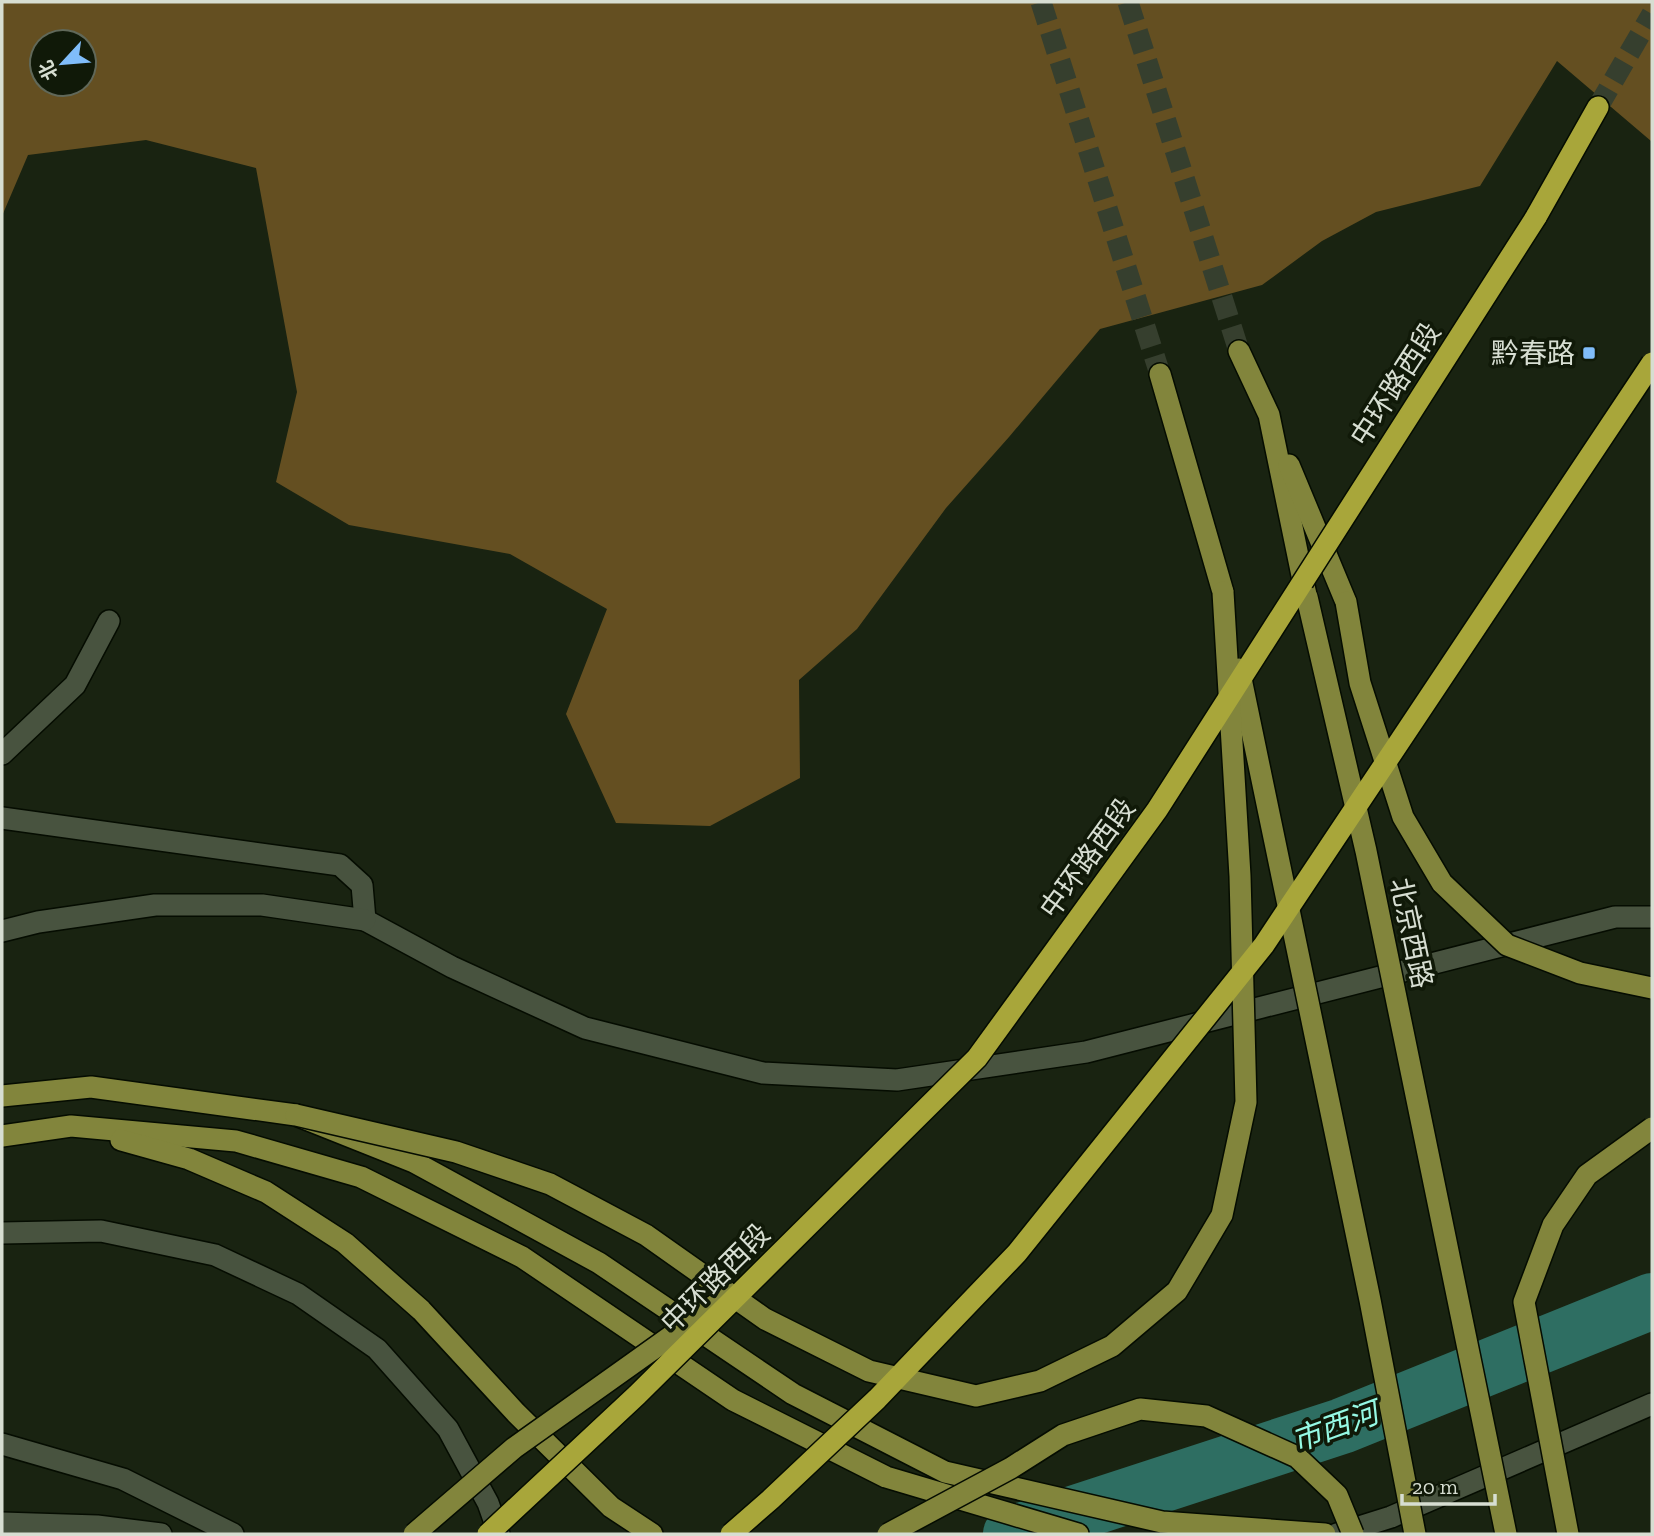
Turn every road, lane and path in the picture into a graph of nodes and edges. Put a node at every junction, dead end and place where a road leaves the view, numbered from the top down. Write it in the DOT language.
graph roads {
  1 [pos="1598,107"];
  2 [pos="1240,351"];
  3 [pos="1652,363"];
  4 [pos="1160,374"];
  5 [pos="1269,415"];
  6 [pos="1223,592"];
  7 [pos="109,621"];
  8 [pos="2,754"];
  9 [pos="2,818"];
  10 [pos="1652,917"];
  11 [pos="365,920"];
  12 [pos="2,931"];
  13 [pos="1652,988"];
  14 [pos="2,1096"];
  15 [pos="296,1115"];
  16 [pos="71,1126"];
  17 [pos="1652,1128"];
  18 [pos="2,1136"];
  19 [pos="2,1233"];
  20 [pos="759,1274"];
  21 [pos="1652,1404"];
  22 [pos="2,1444"];
  23 [pos="4,1523"];
  24 [pos="161,1534"];
  25 [pos="233,1534"];
  26 [pos="414,1534"];
  27 [pos="488,1534"];
  28 [pos="499,1534"];
  29 [pos="652,1534"];
  30 [pos="731,1534"];
  31 [pos="888,1534"];
  32 [pos="1078,1534"];
  33 [pos="1325,1534"];
  34 [pos="1337,1534"];
  35 [pos="1353,1534"];
  36 [pos="1415,1534"];
  37 [pos="1506,1534"];
  38 [pos="1568,1534"];
  1 -- 20 [label="highway, 中环路西段, bridge"];
  2 -- 5 [label="main road, 北京西路"];
  3 -- 30 [label="highway, bridge"];
  4 -- 6 [label="main road"];
  5 -- 13 [label="main road, bridge"];
  5 -- 37 [label="main road, 北京西路, bridge"];
  6 -- 15 [label="main road, bridge"];
  6 -- 36 [label="main road, bridge"];
  7 -- 8 [label="street"];
  9 -- 11 [label="street"];
  10 -- 11 [label="street"];
  11 -- 12 [label="street"];
  14 -- 15 [label="main road"];
  15 -- 33 [label="main road, bridge"];
  16 -- 18 [label="main road"];
  16 -- 29 [label="main road, bridge"];
  16 -- 32 [label="main road, bridge"];
  17 -- 38 [label="main road, bridge"];
  19 -- 28 [label="street, bridge"];
  20 -- 26 [label="main road, bridge"];
  20 -- 27 [label="highway, 中环路西段, bridge"];
  21 -- 34 [label="street"];
  22 -- 25 [label="street"];
  23 -- 24 [label="street"];
  31 -- 35 [label="main road, bridge"];
}
